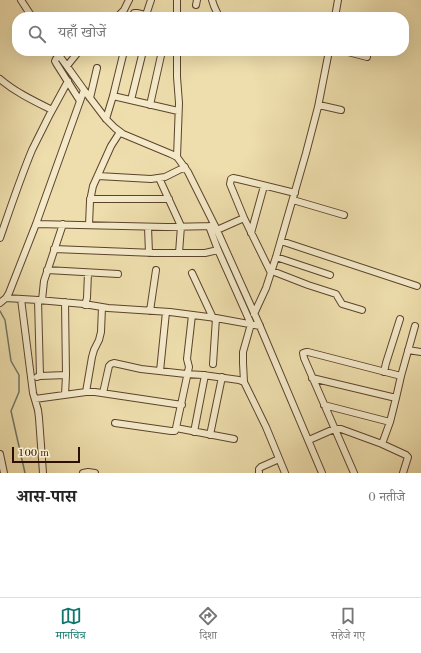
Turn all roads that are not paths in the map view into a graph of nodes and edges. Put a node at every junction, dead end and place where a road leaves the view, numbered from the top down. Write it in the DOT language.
graph roads {
  1 [pos="21,0"];
  2 [pos="129,0"];
  3 [pos="150,0"];
  4 [pos="177,0"];
  5 [pos="212,0"];
  6 [pos="338,0"];
  7 [pos="29,12"];
  8 [pos="122,12"];
  9 [pos="150,12"];
  10 [pos="177,12"];
  11 [pos="217,12"];
  12 [pos="336,12"];
  13 [pos="57,56"];
  14 [pos="60,56"];
  15 [pos="76,56"];
  16 [pos="123,56"];
  17 [pos="142,56"];
  18 [pos="161,56"];
  19 [pos="176,56"];
  20 [pos="328,56"];
  21 [pos="363,56"];
  22 [pos="367,57"];
  23 [pos="67,66"];
  24 [pos="97,68"];
  25 [pos="0,79"];
  26 [pos="68,81"];
  27 [pos="84,90"];
  28 [pos="113,96"];
  29 [pos="90,98"];
  30 [pos="131,100"];
  31 [pos="80,101"];
  32 [pos="150,105"];
  33 [pos="319,105"];
  34 [pos="52,110"];
  35 [pos="342,110"];
  36 [pos="178,112"];
  37 [pos="106,119"];
  38 [pos="120,132"];
  39 [pos="177,157"];
  40 [pos="185,167"];
  41 [pos="98,176"];
  42 [pos="159,178"];
  43 [pos="264,186"];
  44 [pos="295,193"];
  45 [pos="90,199"];
  46 [pos="169,199"];
  47 [pos="293,200"];
  48 [pos="344,215"];
  49 [pos="244,218"];
  50 [pos="36,224"];
  51 [pos="62,224"];
  52 [pos="89,225"];
  53 [pos="181,226"];
  54 [pos="148,227"];
  55 [pos="214,227"];
  56 [pos="251,233"];
  57 [pos="0,238"];
  58 [pos="281,241"];
  59 [pos="54,249"];
  60 [pos="218,250"];
  61 [pos="149,253"];
  62 [pos="179,253"];
  63 [pos="276,257"];
  64 [pos="47,270"];
  65 [pos="156,270"];
  66 [pos="271,272"];
  67 [pos="88,273"];
  68 [pos="192,273"];
  69 [pos="118,274"];
  70 [pos="330,275"];
  71 [pos="417,286"];
  72 [pos="6,298"];
  73 [pos="21,299"];
  74 [pos="40,300"];
  75 [pos="65,302"];
  76 [pos="0,303"];
  77 [pos="85,305"];
  78 [pos="102,307"];
  79 [pos="362,310"];
  80 [pos="150,311"];
  81 [pos="166,312"];
  82 [pos="254,314"];
  83 [pos="192,315"];
  84 [pos="214,318"];
  85 [pos="400,319"];
  86 [pos="250,324"];
  87 [pos="260,326"];
  88 [pos="415,326"];
  89 [pos="408,350"];
  90 [pos="421,352"];
  91 [pos="213,364"];
  92 [pos="160,371"];
  93 [pos="384,372"];
  94 [pos="188,374"];
  95 [pos="66,375"];
  96 [pos="205,375"];
  97 [pos="40,376"];
  98 [pos="401,376"];
  99 [pos="222,377"];
  100 [pos="31,378"];
  101 [pos="312,378"];
  102 [pos="244,382"];
  103 [pos="86,392"];
  104 [pos="103,393"];
  105 [pos="65,395"];
  106 [pos="396,398"];
  107 [pos="35,399"];
  108 [pos="182,405"];
  109 [pos="324,405"];
  110 [pos="390,422"];
  111 [pos="115,423"];
  112 [pos="176,428"];
  113 [pos="334,429"];
  114 [pos="194,432"];
  115 [pos="210,435"];
  116 [pos="234,439"];
  117 [pos="309,440"];
  118 [pos="382,444"];
  119 [pos="0,454"];
  120 [pos="279,459"];
  121 [pos="4,473"];
  122 [pos="43,473"];
  123 [pos="83,473"];
  124 [pos="95,473"];
  125 [pos="260,473"];
  126 [pos="285,473"];
  127 [pos="322,473"];
  128 [pos="354,473"];
  129 [pos="403,473"];
  1 -- 7 [label="street"];
  2 -- 8 [label="street"];
  3 -- 9 [label="street"];
  4 -- 10 [label="street"];
  5 -- 11 [label="street"];
  6 -- 12 [label="street"];
  13 -- 26 [label="street"];
  14 -- 23 [label="street"];
  15 -- 23 [label="street"];
  16 -- 28 [label="street"];
  17 -- 30 [label="street"];
  18 -- 32 [label="street"];
  19 -- 36 [label="street"];
  20 -- 33 [label="street"];
  21 -- 22 [label="street"];
  23 -- 27 [label="street"];
  24 -- 29 [label="street"];
  25 -- 34 [label="street"];
  26 -- 31 [label="street"];
  26 -- 34 [label="street"];
  27 -- 29 [label="street"];
  27 -- 31 [label="street"];
  28 -- 30 [label="street"];
  28 -- 37 [label="street"];
  29 -- 37 [label="street"];
  30 -- 32 [label="street"];
  31 -- 50 [label="street"];
  32 -- 36 [label="street"];
  33 -- 35 [label="street"];
  33 -- 44 [label="street"];
  34 -- 57 [label="street"];
  36 -- 39 [label="street"];
  37 -- 38 [label="street"];
  38 -- 39 [label="street"];
  38 -- 41 [label="street"];
  39 -- 40 [label="street"];
  40 -- 42 [label="street"];
  40 -- 55 [label="street"];
  41 -- 42 [label="street"];
  41 -- 45 [label="street"];
  42 -- 46 [label="street"];
  43 -- 44 [label="street"];
  43 -- 49 [label="street"];
  43 -- 56 [label="street"];
  44 -- 47 [label="street"];
  45 -- 46 [label="street"];
  45 -- 52 [label="street"];
  46 -- 53 [label="street"];
  47 -- 48 [label="street"];
  47 -- 58 [label="street"];
  49 -- 55 [label="street"];
  49 -- 56 [label="street"];
  50 -- 51 [label="street"];
  50 -- 72 [label="street"];
  51 -- 52 [label="street"];
  51 -- 59 [label="street"];
  52 -- 54 [label="street"];
  53 -- 54 [label="street"];
  53 -- 55 [label="street"];
  53 -- 62 [label="street"];
  54 -- 61 [label="street"];
  55 -- 60 [label="street"];
  55 -- 82 [label="street"];
  56 -- 66 [label="street"];
  58 -- 63 [label="street"];
  58 -- 71 [label="street"];
  59 -- 61 [label="street"];
  59 -- 64 [label="street"];
  60 -- 62 [label="street"];
  60 -- 86 [label="street"];
  61 -- 62 [label="street"];
  63 -- 66 [label="street"];
  63 -- 70 [label="street"];
  64 -- 67 [label="street"];
  64 -- 74 [label="street"];
  65 -- 80 [label="street"];
  66 -- 79 [label="street"];
  66 -- 82 [label="street"];
  67 -- 69 [label="street"];
  67 -- 77 [label="street"];
  68 -- 84 [label="street"];
  72 -- 73 [label="street"];
  72 -- 76 [label="street"];
  73 -- 74 [label="street"];
  73 -- 100 [label="street"];
  74 -- 75 [label="street"];
  74 -- 97 [label="street"];
  75 -- 77 [label="street"];
  75 -- 95 [label="street"];
  77 -- 78 [label="street"];
  78 -- 80 [label="street"];
  78 -- 103 [label="street"];
  80 -- 81 [label="street"];
  81 -- 83 [label="street"];
  81 -- 92 [label="street"];
  82 -- 87 [label="street"];
  83 -- 84 [label="street"];
  83 -- 94 [label="street"];
  84 -- 86 [label="street"];
  84 -- 91 [label="street"];
  85 -- 93 [label="street"];
  86 -- 87 [label="street"];
  86 -- 102 [label="street"];
  87 -- 117 [label="street"];
  88 -- 89 [label="street"];
  89 -- 90 [label="street"];
  89 -- 98 [label="street"];
  92 -- 94 [label="street"];
  92 -- 104 [label="street"];
  93 -- 98 [label="street"];
  93 -- 101 [label="street"];
  94 -- 96 [label="street"];
  94 -- 108 [label="street"];
  95 -- 97 [label="street"];
  95 -- 105 [label="street"];
  96 -- 99 [label="street"];
  96 -- 114 [label="street"];
  97 -- 100 [label="street"];
  98 -- 106 [label="street"];
  99 -- 102 [label="street"];
  99 -- 115 [label="street"];
  100 -- 107 [label="street"];
  101 -- 106 [label="street"];
  101 -- 109 [label="street"];
  102 -- 120 [label="street"];
  103 -- 104 [label="street"];
  103 -- 105 [label="street"];
  104 -- 108 [label="street"];
  105 -- 107 [label="street"];
  106 -- 110 [label="street"];
  107 -- 122 [label="street"];
  108 -- 112 [label="street"];
  109 -- 110 [label="street"];
  109 -- 113 [label="street"];
  110 -- 118 [label="street"];
  111 -- 112 [label="street"];
  112 -- 114 [label="street"];
  113 -- 117 [label="street"];
  113 -- 118 [label="street"];
  113 -- 128 [label="street"];
  114 -- 115 [label="street"];
  115 -- 116 [label="street"];
  117 -- 127 [label="street"];
  118 -- 129 [label="street"];
  119 -- 121 [label="street"];
  120 -- 125 [label="street"];
  120 -- 126 [label="street"];
  123 -- 124 [label="street"];
}
